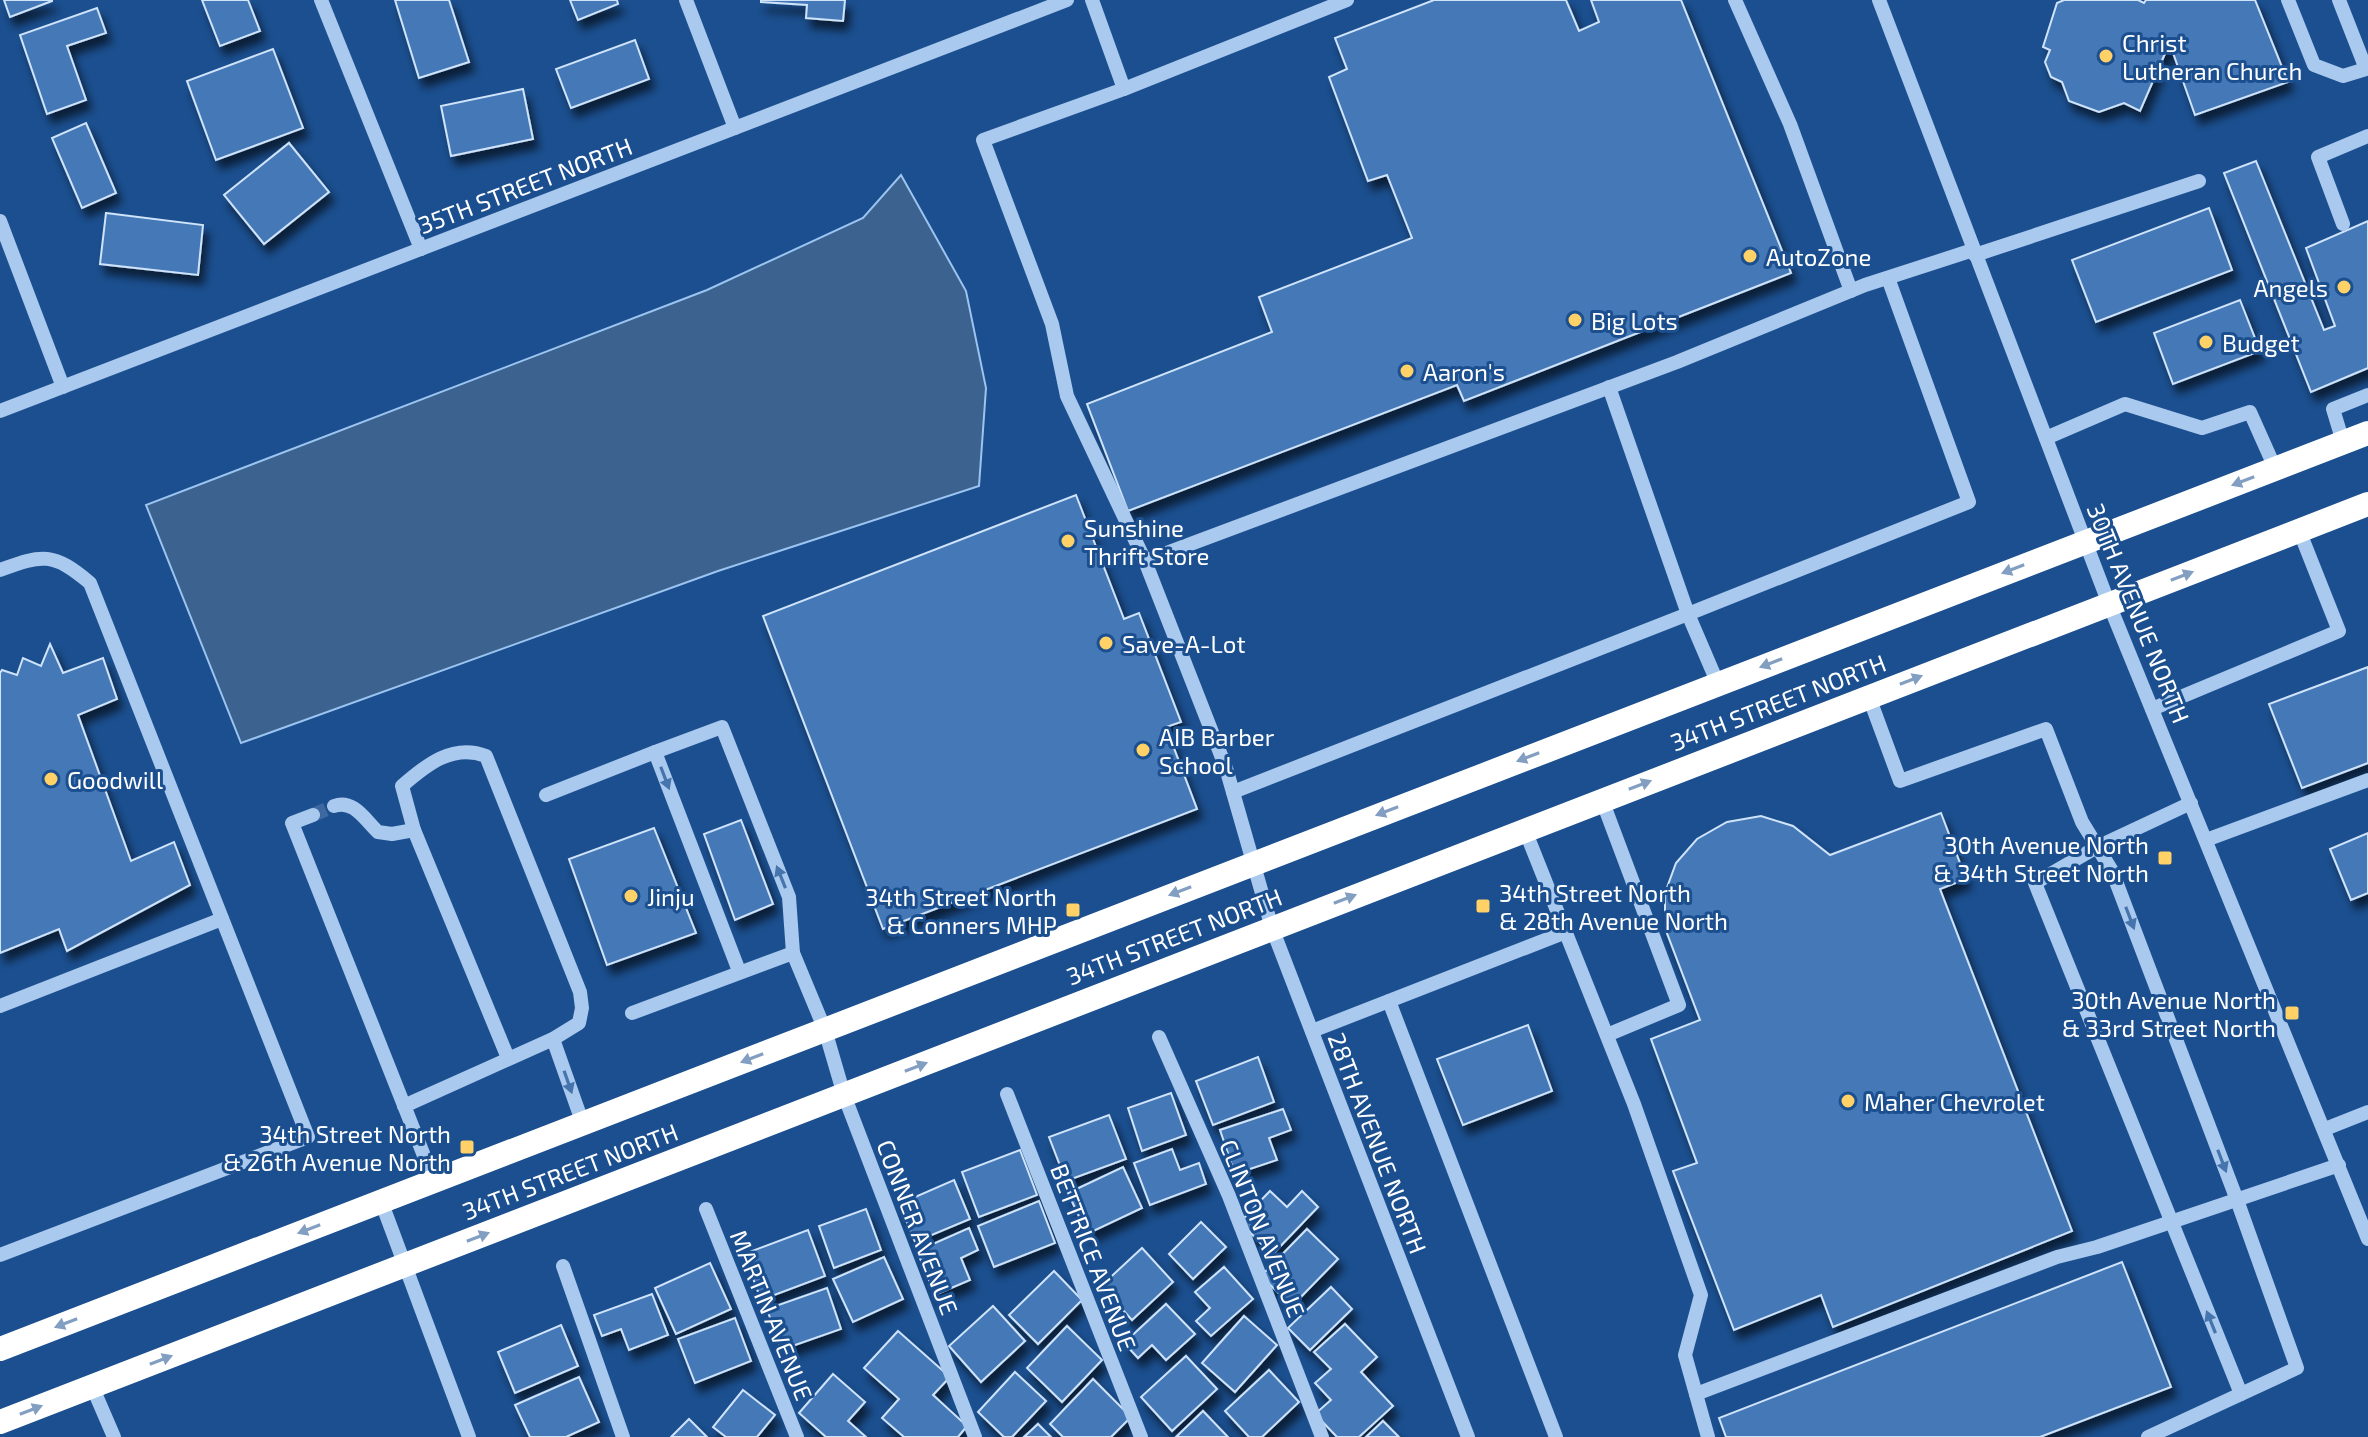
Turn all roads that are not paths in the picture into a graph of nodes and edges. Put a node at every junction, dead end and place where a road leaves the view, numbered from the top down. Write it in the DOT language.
graph roads {
  1 [pos="321,0"];
  2 [pos="686,0"];
  3 [pos="1067,0"];
  4 [pos="1092,0"];
  5 [pos="1347,0"];
  6 [pos="1735,0"];
  7 [pos="1879,0"];
  8 [pos="2288,0"];
  9 [pos="2339,0"];
  10 [pos="1124,89"];
  11 [pos="735,128"];
  12 [pos="2368,136"];
  13 [pos="2199,181"];
  14 [pos="0,221"];
  15 [pos="2343,224"];
  16 [pos="421,249"];
  17 [pos="1974,253"];
  18 [pos="1888,278"];
  19 [pos="1851,291"];
  20 [pos="63,387"];
  21 [pos="1609,387"];
  22 [pos="2368,395"];
  23 [pos="0,411"];
  24 [pos="2368,433"];
  25 [pos="2046,438"];
  26 [pos="2343,442"];
  27 [pos="2275,468"];
  28 [pos="2368,504"];
  29 [pos="2299,530"];
  30 [pos="2086,541"];
  31 [pos="1145,561"];
  32 [pos="0,570"];
  33 [pos="2109,604"];
  34 [pos="1688,614"];
  35 [pos="1718,684"];
  36 [pos="1869,697"];
  37 [pos="2152,709"];
  38 [pos="655,752"];
  39 [pos="2368,780"];
  40 [pos="1233,792"];
  41 [pos="546,795"];
  42 [pos="1602,800"];
  43 [pos="2191,803"];
  44 [pos="334,806"];
  45 [pos="313,815"];
  46 [pos="414,830"];
  47 [pos="1525,830"];
  48 [pos="2206,840"];
  49 [pos="2097,847"];
  50 [pos="1253,863"];
  51 [pos="222,919"];
  52 [pos="1272,928"];
  53 [pos="1566,932"];
  54 [pos="793,953"];
  55 [pos="739,971"];
  56 [pos="1389,1001"];
  57 [pos="0,1006"];
  58 [pos="632,1013"];
  59 [pos="825,1030"];
  60 [pos="1312,1031"];
  61 [pos="1607,1035"];
  62 [pos="1159,1037"];
  63 [pos="553,1039"];
  64 [pos="508,1058"];
  65 [pos="1007,1094"];
  66 [pos="844,1095"];
  67 [pos="404,1106"];
  68 [pos="2368,1112"];
  69 [pos="583,1124"];
  70 [pos="2325,1129"];
  71 [pos="2339,1165"];
  72 [pos="434,1181"];
  73 [pos="2237,1200"];
  74 [pos="381,1201"];
  75 [pos="706,1209"];
  76 [pos="2170,1222"];
  77 [pos="2368,1239"];
  78 [pos="0,1255"];
  79 [pos="405,1266"];
  80 [pos="563,1266"];
  81 [pos="0,1349"];
  82 [pos="92,1386"];
  83 [pos="1696,1394"];
  84 [pos="2241,1394"];
  85 [pos="0,1422"];
  86 [pos="114,1437"];
  87 [pos="469,1437"];
  88 [pos="623,1437"];
  89 [pos="797,1437"];
  90 [pos="975,1437"];
  91 [pos="1141,1437"];
  92 [pos="1322,1437"];
  93 [pos="1468,1437"];
  94 [pos="1556,1437"];
  95 [pos="1708,1437"];
  96 [pos="2148,1437"];
  1 -- 16 [label="street"];
  2 -- 11 [label="street"];
  3 -- 11 [label="street, 35TH STREET NORTH"];
  4 -- 10 [label="street"];
  5 -- 10 [label="street"];
  6 -- 19 [label="street"];
  7 -- 17 [label="street, 30TH AVENUE NORTH"];
  8 -- 9 [label="street"];
  10 -- 31 [label="street, 28TH AVENUE NORTH"];
  11 -- 16 [label="street, 35TH STREET NORTH"];
  12 -- 15 [label="street"];
  13 -- 17 [label="street"];
  14 -- 20 [label="street"];
  16 -- 20 [label="street, 35TH STREET NORTH"];
  17 -- 18 [label="street"];
  17 -- 25 [label="street, 30TH AVENUE NORTH"];
  18 -- 19 [label="street"];
  18 -- 34 [label="street"];
  19 -- 21 [label="street"];
  20 -- 23 [label="street, 35TH STREET NORTH"];
  21 -- 31 [label="street"];
  21 -- 34 [label="street"];
  22 -- 26 [label="street"];
  24 -- 26 [label="highway, 34TH STREET NORTH"];
  25 -- 27 [label="street"];
  25 -- 30 [label="street, 30TH AVENUE NORTH"];
  26 -- 27 [label="highway, 34TH STREET NORTH"];
  27 -- 30 [label="highway, 34TH STREET NORTH, one-way"];
  28 -- 29 [label="highway, 34TH STREET NORTH"];
  33 -- 29 [label="highway, 34TH STREET NORTH, one-way"];
  29 -- 37 [label="street"];
  30 -- 33 [label="street, 30TH AVENUE NORTH"];
  30 -- 35 [label="highway, 34TH STREET NORTH, one-way"];
  31 -- 40 [label="street, 28TH AVENUE NORTH"];
  32 -- 51 [label="street"];
  36 -- 33 [label="highway, 34TH STREET NORTH, one-way"];
  33 -- 37 [label="street, 30TH AVENUE NORTH"];
  34 -- 35 [label="street"];
  34 -- 40 [label="street"];
  35 -- 50 [label="highway, 34TH STREET NORTH, one-way"];
  42 -- 36 [label="highway, 34TH STREET NORTH, one-way"];
  36 -- 49 [label="street"];
  37 -- 43 [label="street, 30TH AVENUE NORTH"];
  38 -- 41 [label="street"];
  54 -- 38 [label="street, CONNER AVENUE, one-way"];
  38 -- 55 [label="street, one-way"];
  39 -- 48 [label="street"];
  40 -- 50 [label="street, 28TH AVENUE NORTH"];
  42 -- 47 [label="highway, 34TH STREET NORTH"];
  42 -- 61 [label="street"];
  43 -- 48 [label="street, 30TH AVENUE NORTH"];
  43 -- 49 [label="street"];
  44 -- 46 [label="street"];
  45 -- 67 [label="street"];
  46 -- 63 [label="street"];
  46 -- 64 [label="street"];
  52 -- 47 [label="highway, 34TH STREET NORTH, one-way"];
  47 -- 53 [label="street"];
  48 -- 70 [label="street, 30TH AVENUE NORTH"];
  49 -- 73 [label="street, one-way"];
  49 -- 76 [label="street"];
  50 -- 52 [label="street, 28TH AVENUE NORTH"];
  50 -- 59 [label="highway, 34TH STREET NORTH, one-way"];
  51 -- 57 [label="street"];
  51 -- 78 [label="street"];
  52 -- 60 [label="street, 28TH AVENUE NORTH"];
  66 -- 52 [label="highway, 34TH STREET NORTH, one-way"];
  53 -- 56 [label="street"];
  53 -- 61 [label="street"];
  54 -- 55 [label="street"];
  54 -- 59 [label="street, CONNER AVENUE"];
  55 -- 58 [label="street"];
  56 -- 60 [label="street"];
  56 -- 94 [label="street"];
  59 -- 66 [label="street, CONNER AVENUE"];
  59 -- 69 [label="highway, 34TH STREET NORTH, one-way"];
  60 -- 93 [label="street, 28TH AVENUE NORTH"];
  61 -- 83 [label="street"];
  62 -- 92 [label="street, CLINTON AVENUE"];
  63 -- 64 [label="street"];
  63 -- 69 [label="street, one-way"];
  64 -- 67 [label="street"];
  65 -- 91 [label="street, BETTRICE AVENUE"];
  79 -- 66 [label="highway, 34TH STREET NORTH, one-way"];
  66 -- 90 [label="street, CONNER AVENUE"];
  67 -- 72 [label="street"];
  68 -- 70 [label="street"];
  69 -- 72 [label="highway, 34TH STREET NORTH"];
  70 -- 71 [label="street, 30TH AVENUE NORTH"];
  71 -- 73 [label="street"];
  71 -- 77 [label="street, 30TH AVENUE NORTH"];
  72 -- 74 [label="highway, 34TH STREET NORTH"];
  73 -- 76 [label="street"];
  73 -- 84 [label="street"];
  74 -- 79 [label="street"];
  74 -- 81 [label="highway, 34TH STREET NORTH, one-way"];
  75 -- 89 [label="street, MARTIN AVENUE"];
  76 -- 83 [label="street"];
  84 -- 76 [label="street, one-way"];
  82 -- 79 [label="highway, 34TH STREET NORTH, one-way"];
  79 -- 87 [label="street"];
  80 -- 88 [label="street"];
  85 -- 82 [label="highway, 34TH STREET NORTH, one-way"];
  82 -- 86 [label="street"];
  83 -- 95 [label="street"];
  84 -- 96 [label="street"];
}
